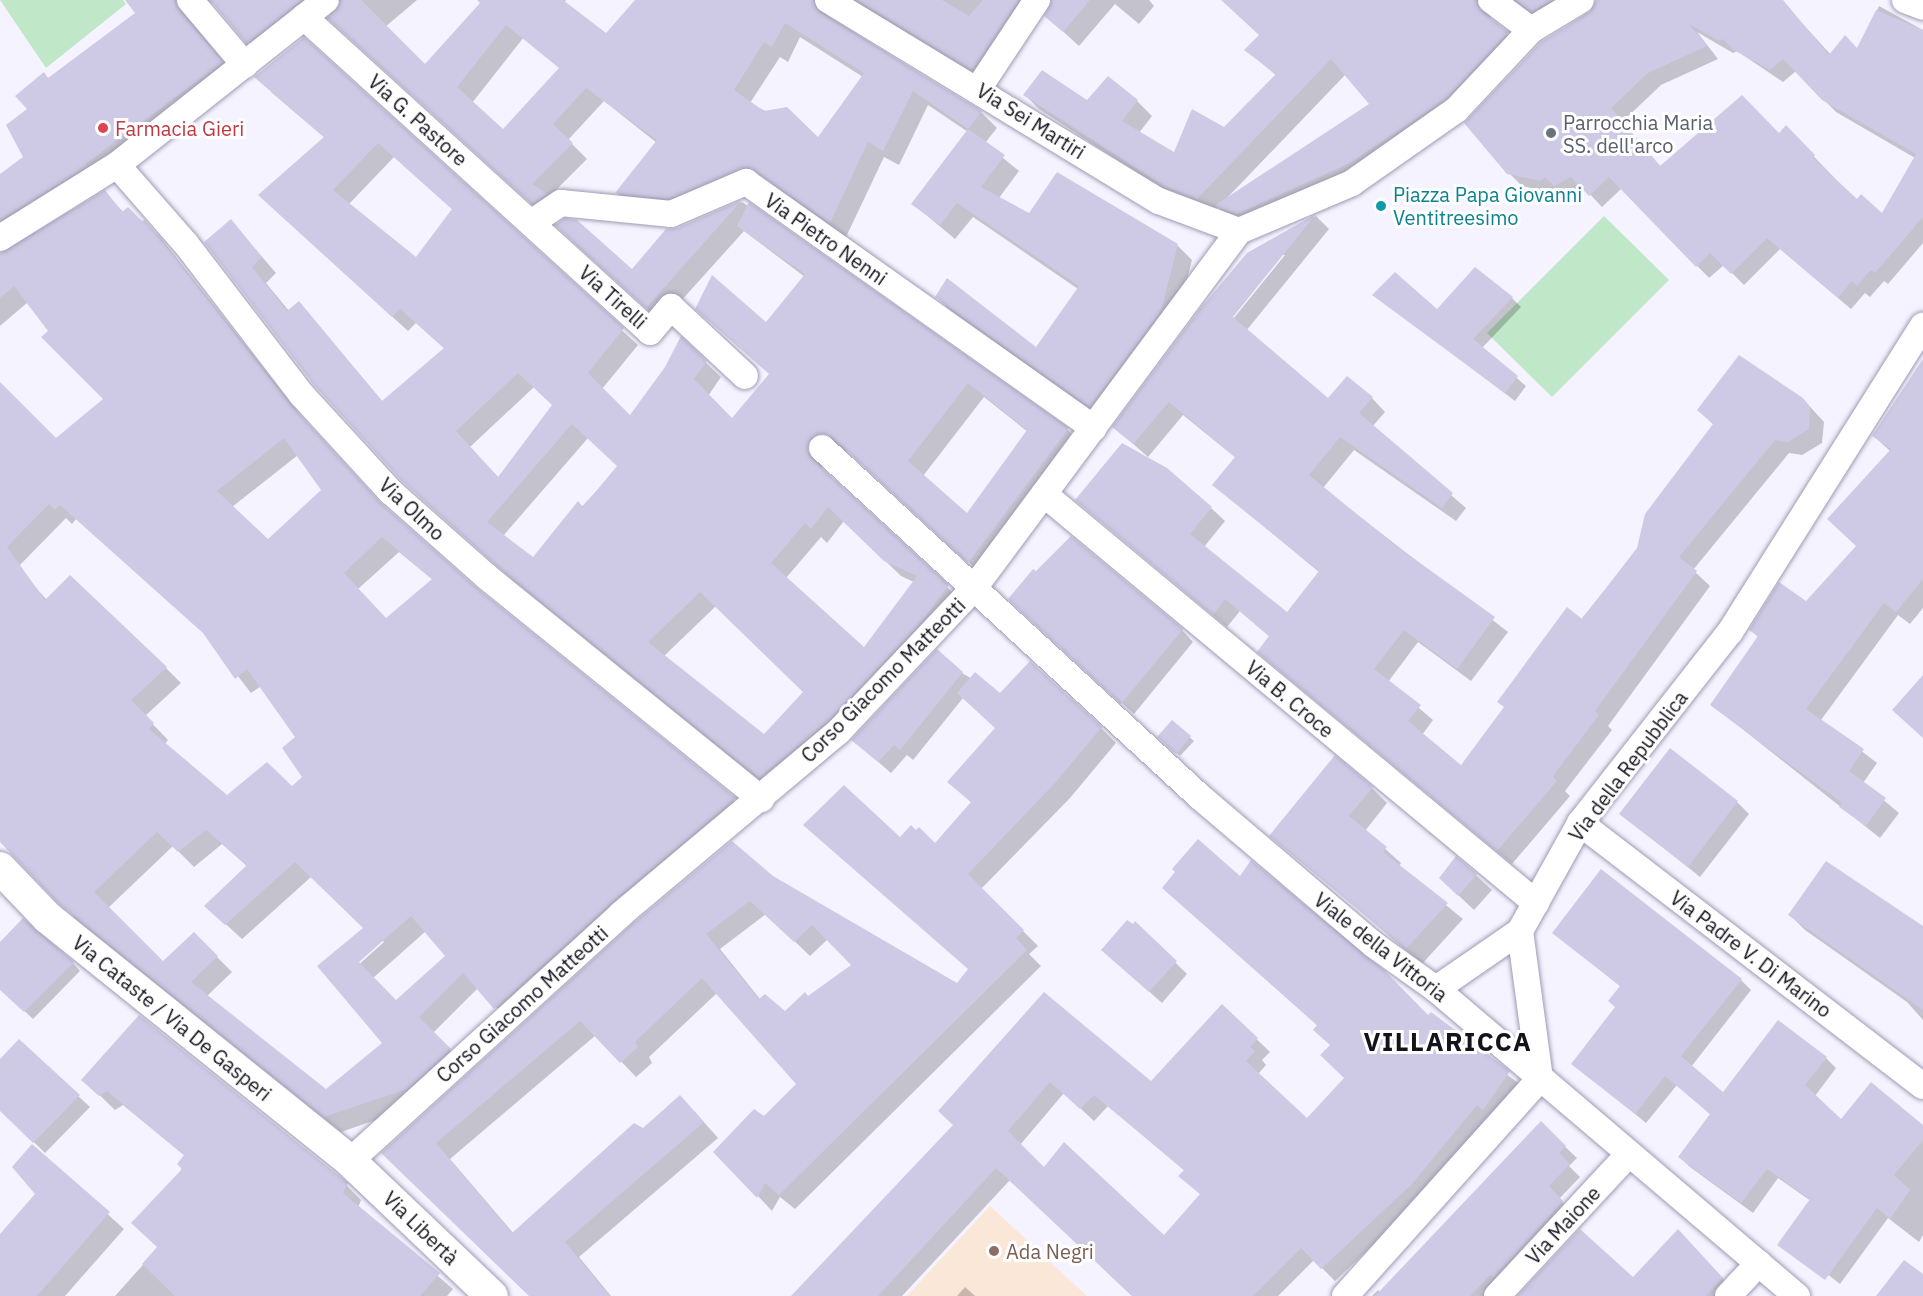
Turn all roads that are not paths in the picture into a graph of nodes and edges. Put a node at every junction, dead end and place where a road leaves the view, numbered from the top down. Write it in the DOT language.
graph roads {
  1 [pos="190,0"];
  2 [pos="326,0"];
  3 [pos="828,0"];
  4 [pos="1037,0"];
  5 [pos="1491,0"];
  6 [pos="1581,0"];
  7 [pos="1905,0"];
  8 [pos="1923,7"];
  9 [pos="304,17"];
  10 [pos="1531,30"];
  11 [pos="245,65"];
  12 [pos="978,88"];
  13 [pos="117,165"];
  14 [pos="531,223"];
  15 [pos="1239,231"];
  16 [pos="0,238"];
  17 [pos="1923,326"];
  18 [pos="745,376"];
  19 [pos="1094,428"];
  20 [pos="822,448"];
  21 [pos="1044,494"];
  22 [pos="974,588"];
  23 [pos="761,799"];
  24 [pos="1580,823"];
  25 [pos="0,868"];
  26 [pos="1536,903"];
  27 [pos="1520,931"];
  28 [pos="1436,988"];
  29 [pos="1540,1079"];
  30 [pos="1923,1086"];
  31 [pos="1629,1154"];
  32 [pos="350,1161"];
  33 [pos="1758,1263"];
  34 [pos="492,1296"];
  35 [pos="1345,1296"];
  36 [pos="1497,1296"];
  37 [pos="1728,1296"];
  38 [pos="1797,1296"];
  1 -- 11 [label="street"];
  2 -- 9 [label="street"];
  3 -- 12 [label="street, Via Sei Martiri"];
  4 -- 12 [label="street"];
  5 -- 10 [label="street"];
  6 -- 10 [label="street"];
  7 -- 8 [label="street"];
  9 -- 11 [label="street"];
  9 -- 14 [label="street, Via G. Pastore"];
  10 -- 15 [label="street"];
  11 -- 13 [label="street"];
  12 -- 15 [label="street, Via Sei Martiri"];
  13 -- 16 [label="street"];
  13 -- 23 [label="street, Via Olmo"];
  14 -- 18 [label="street, Via Tirelli"];
  14 -- 19 [label="street, Via Pietro Nenni"];
  15 -- 19 [label="street, Corso Giacomo Matteotti"];
  17 -- 24 [label="street, Via della Repubblica"];
  19 -- 21 [label="street, Corso Giacomo Matteotti"];
  20 -- 22 [label="street, Viale della Vittoria"];
  21 -- 22 [label="street, Corso Giacomo Matteotti"];
  21 -- 26 [label="street, Via B. Croce"];
  22 -- 23 [label="street, Corso Giacomo Matteotti"];
  22 -- 28 [label="street, Viale della Vittoria"];
  23 -- 32 [label="street, Corso Giacomo Matteotti"];
  24 -- 26 [label="street, Via della Repubblica"];
  24 -- 30 [label="street, Via Padre V. Di Marino"];
  25 -- 32 [label="street, Via Cataste / Via De Gasperi"];
  26 -- 27 [label="street, Via della Repubblica"];
  27 -- 28 [label="street"];
  27 -- 29 [label="street"];
  28 -- 29 [label="street, Viale della Vittoria"];
  29 -- 31 [label="street, Viale della Vittoria"];
  29 -- 35 [label="street"];
  31 -- 33 [label="street, Viale della Vittoria"];
  31 -- 36 [label="street, Via Maione"];
  32 -- 34 [label="street, Via Libertà"];
  33 -- 37 [label="street"];
  33 -- 38 [label="street, Viale della Vittoria"];
}
